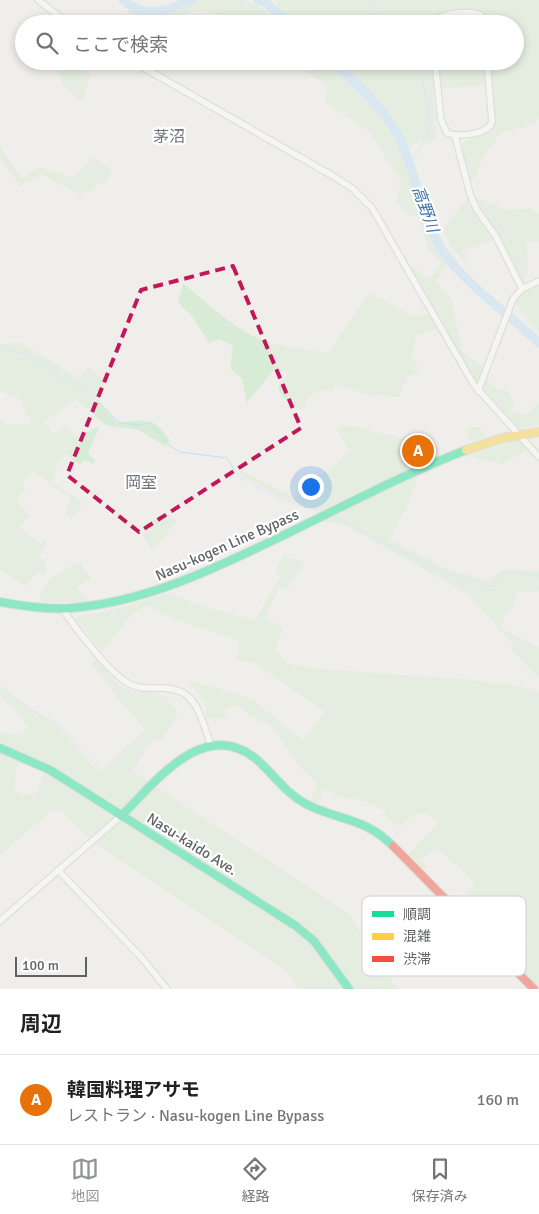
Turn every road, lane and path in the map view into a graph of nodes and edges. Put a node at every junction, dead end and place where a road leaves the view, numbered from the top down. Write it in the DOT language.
graph roads {
  1 [pos="38,0"];
  2 [pos="57,15"];
  3 [pos="453,15"];
  4 [pos="479,15"];
  5 [pos="148,70"];
  6 [pos="436,70"];
  7 [pos="488,70"];
  8 [pos="455,136"];
  9 [pos="539,281"];
  10 [pos="522,289"];
  11 [pos="478,390"];
  12 [pos="539,432"];
  13 [pos="518,434"];
  14 [pos="539,457"];
  15 [pos="0,602"];
  16 [pos="62,609"];
  17 [pos="211,745"];
  18 [pos="0,748"];
  19 [pos="122,816"];
  20 [pos="58,870"];
  21 [pos="442,896"];
  22 [pos="0,921"];
  23 [pos="521,976"];
  24 [pos="167,989"];
  25 [pos="349,989"];
  26 [pos="534,989"];
  1 -- 2 [label="street"];
  3 -- 4 [label="street"];
  5 -- 11 [label="street"];
  6 -- 8 [label="street"];
  7 -- 8 [label="street"];
  8 -- 10 [label="street"];
  9 -- 10 [label="street"];
  10 -- 11 [label="street"];
  11 -- 13 [label="street"];
  12 -- 13 [label="main road, Nasu-kogen Line Bypass"];
  13 -- 14 [label="street"];
  13 -- 16 [label="main road, Nasu-kogen Line Bypass"];
  15 -- 16 [label="main road, Nasu-kogen Line Bypass"];
  16 -- 17 [label="street"];
  17 -- 19 [label="main road"];
  17 -- 21 [label="main road"];
  18 -- 19 [label="main road, Nasu-kaido Ave."];
  19 -- 20 [label="street"];
  19 -- 25 [label="main road, Nasu-kaido Ave."];
  20 -- 22 [label="street"];
  20 -- 24 [label="street"];
  23 -- 26 [label="main road"];
}
